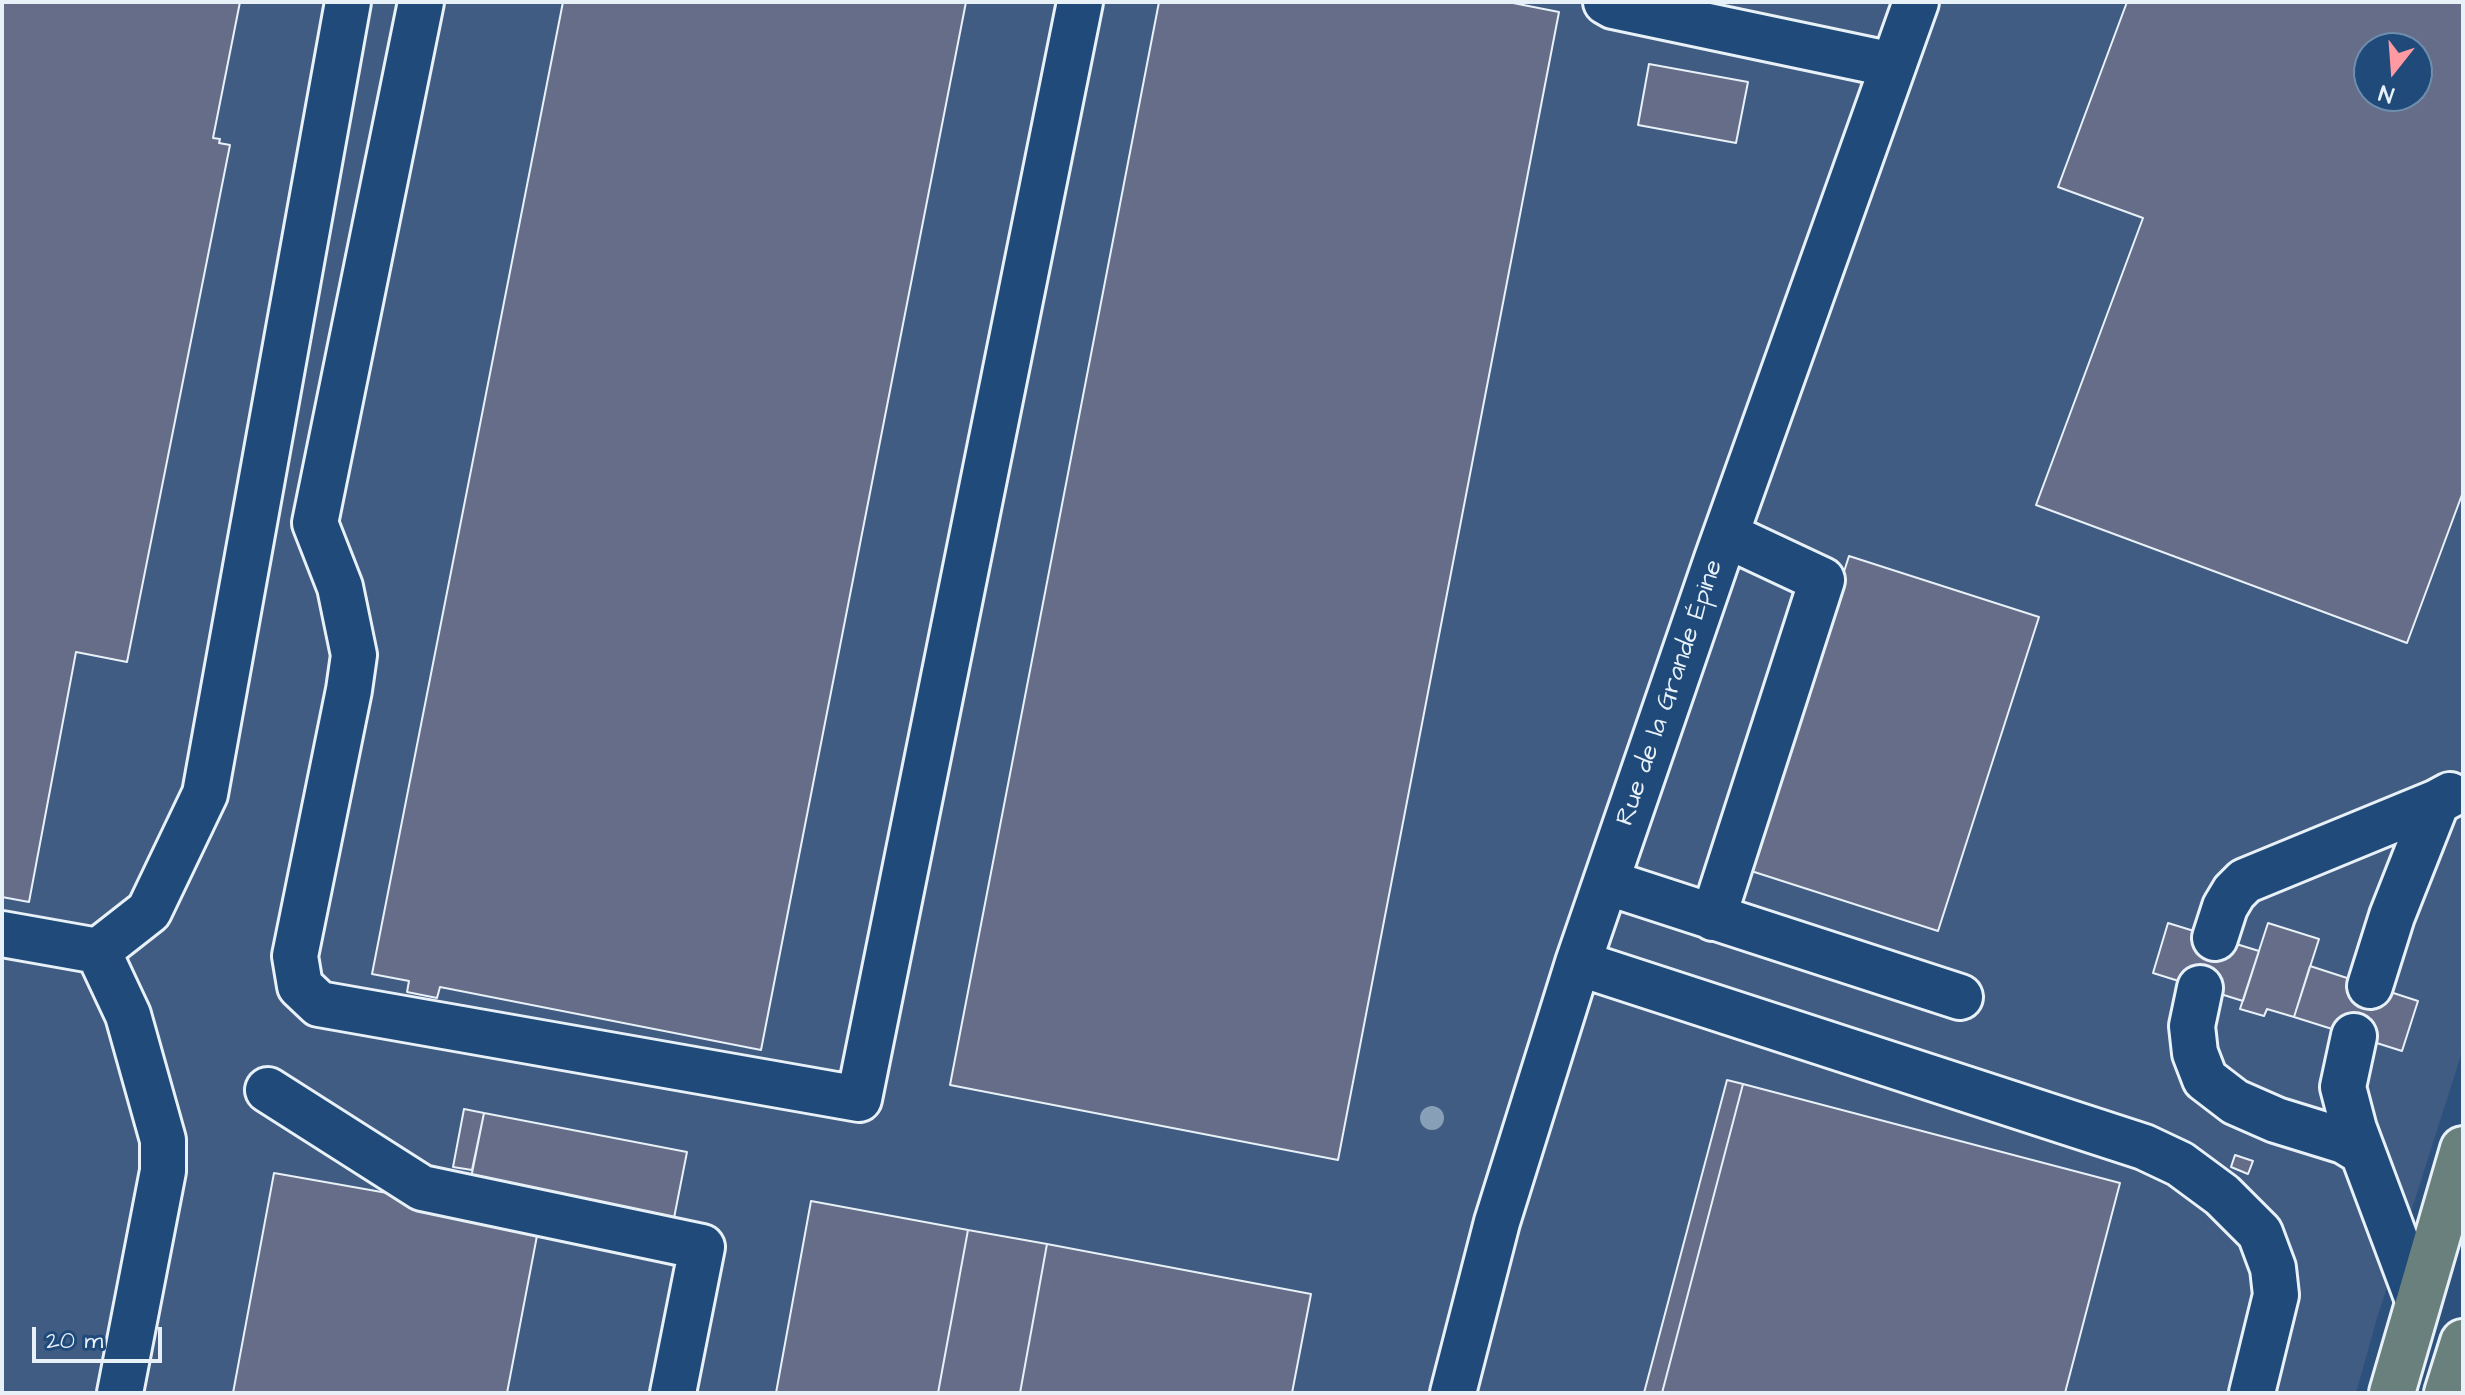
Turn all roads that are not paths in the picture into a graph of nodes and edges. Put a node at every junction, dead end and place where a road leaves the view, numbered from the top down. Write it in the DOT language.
graph roads {
  1 [pos="348,2"];
  2 [pos="421,2"];
  3 [pos="1080,2"];
  4 [pos="1606,2"];
  5 [pos="1916,2"];
  6 [pos="1893,65"];
  7 [pos="1726,535"];
  8 [pos="2450,795"];
  9 [pos="1606,882"];
  10 [pos="1713,918"];
  11 [pos="2,934"];
  12 [pos="2215,938"];
  13 [pos="98,951"];
  14 [pos="1578,963"];
  15 [pos="2370,986"];
  16 [pos="2200,988"];
  17 [pos="1960,997"];
  18 [pos="2354,1036"];
  19 [pos="268,1090"];
  20 [pos="2463,1149"];
  21 [pos="2362,1152"];
  22 [pos="2418,1300"];
  23 [pos="2463,1342"];
  24 [pos="120,1393"];
  25 [pos="673,1393"];
  26 [pos="1453,1393"];
  27 [pos="2252,1393"];
  28 [pos="2392,1393"];
  29 [pos="2447,1393"];
  1 -- 13 [label="street"];
  2 -- 3 [label="street"];
  4 -- 6 [label="street"];
  5 -- 6 [label="street, Rue de la Grande Épine"];
  6 -- 7 [label="street, Rue de la Grande Épine"];
  7 -- 9 [label="street, Rue de la Grande Épine"];
  7 -- 10 [label="street"];
  8 -- 12 [label="street"];
  8 -- 15 [label="street"];
  9 -- 10 [label="street"];
  9 -- 14 [label="street, Rue de la Grande Épine"];
  10 -- 17 [label="street"];
  11 -- 13 [label="street"];
  13 -- 24 [label="street"];
  14 -- 26 [label="street, Rue de la Grande Épine"];
  14 -- 27 [label="street"];
  16 -- 21 [label="street"];
  18 -- 21 [label="street"];
  19 -- 25 [label="street"];
  20 -- 22 [label="main road"];
  21 -- 22 [label="street"];
  22 -- 28 [label="main road"];
  23 -- 29 [label="main road"];
}
